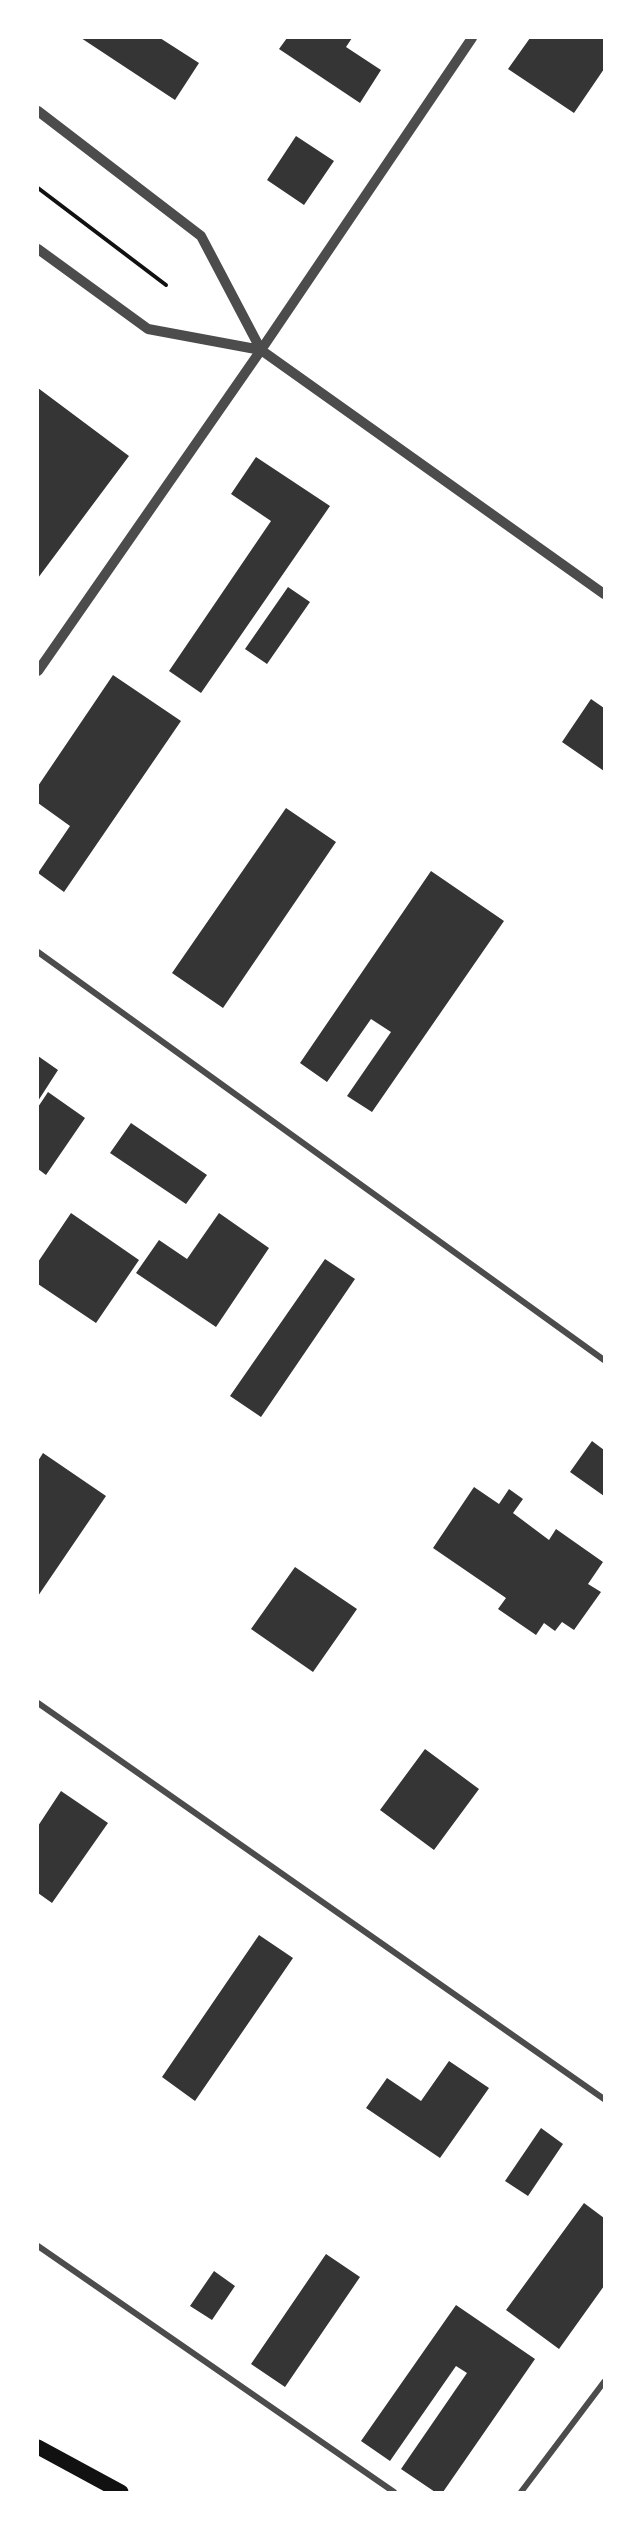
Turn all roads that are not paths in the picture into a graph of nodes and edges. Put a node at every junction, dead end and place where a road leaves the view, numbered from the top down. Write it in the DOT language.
graph roads {
  1 [pos="472,38"];
  2 [pos="38,111"];
  3 [pos="38,249"];
  4 [pos="261,351"];
  5 [pos="604,594"];
  6 [pos="38,671"];
  7 [pos="38,952"];
  8 [pos="604,1360"];
  9 [pos="38,1703"];
  10 [pos="604,2098"];
  11 [pos="38,2246"];
  12 [pos="604,2382"];
  13 [pos="38,2446"];
  14 [pos="121,2493"];
  15 [pos="394,2493"];
  16 [pos="521,2493"];
  1 -- 4 [label="street"];
  2 -- 4 [label="street"];
  3 -- 4 [label="street"];
  4 -- 5 [label="street"];
  4 -- 6 [label="street"];
  7 -- 8 [label="street"];
  9 -- 10 [label="street"];
  11 -- 15 [label="street"];
  12 -- 16 [label="street"];
  13 -- 14 [label="main road"];
}
